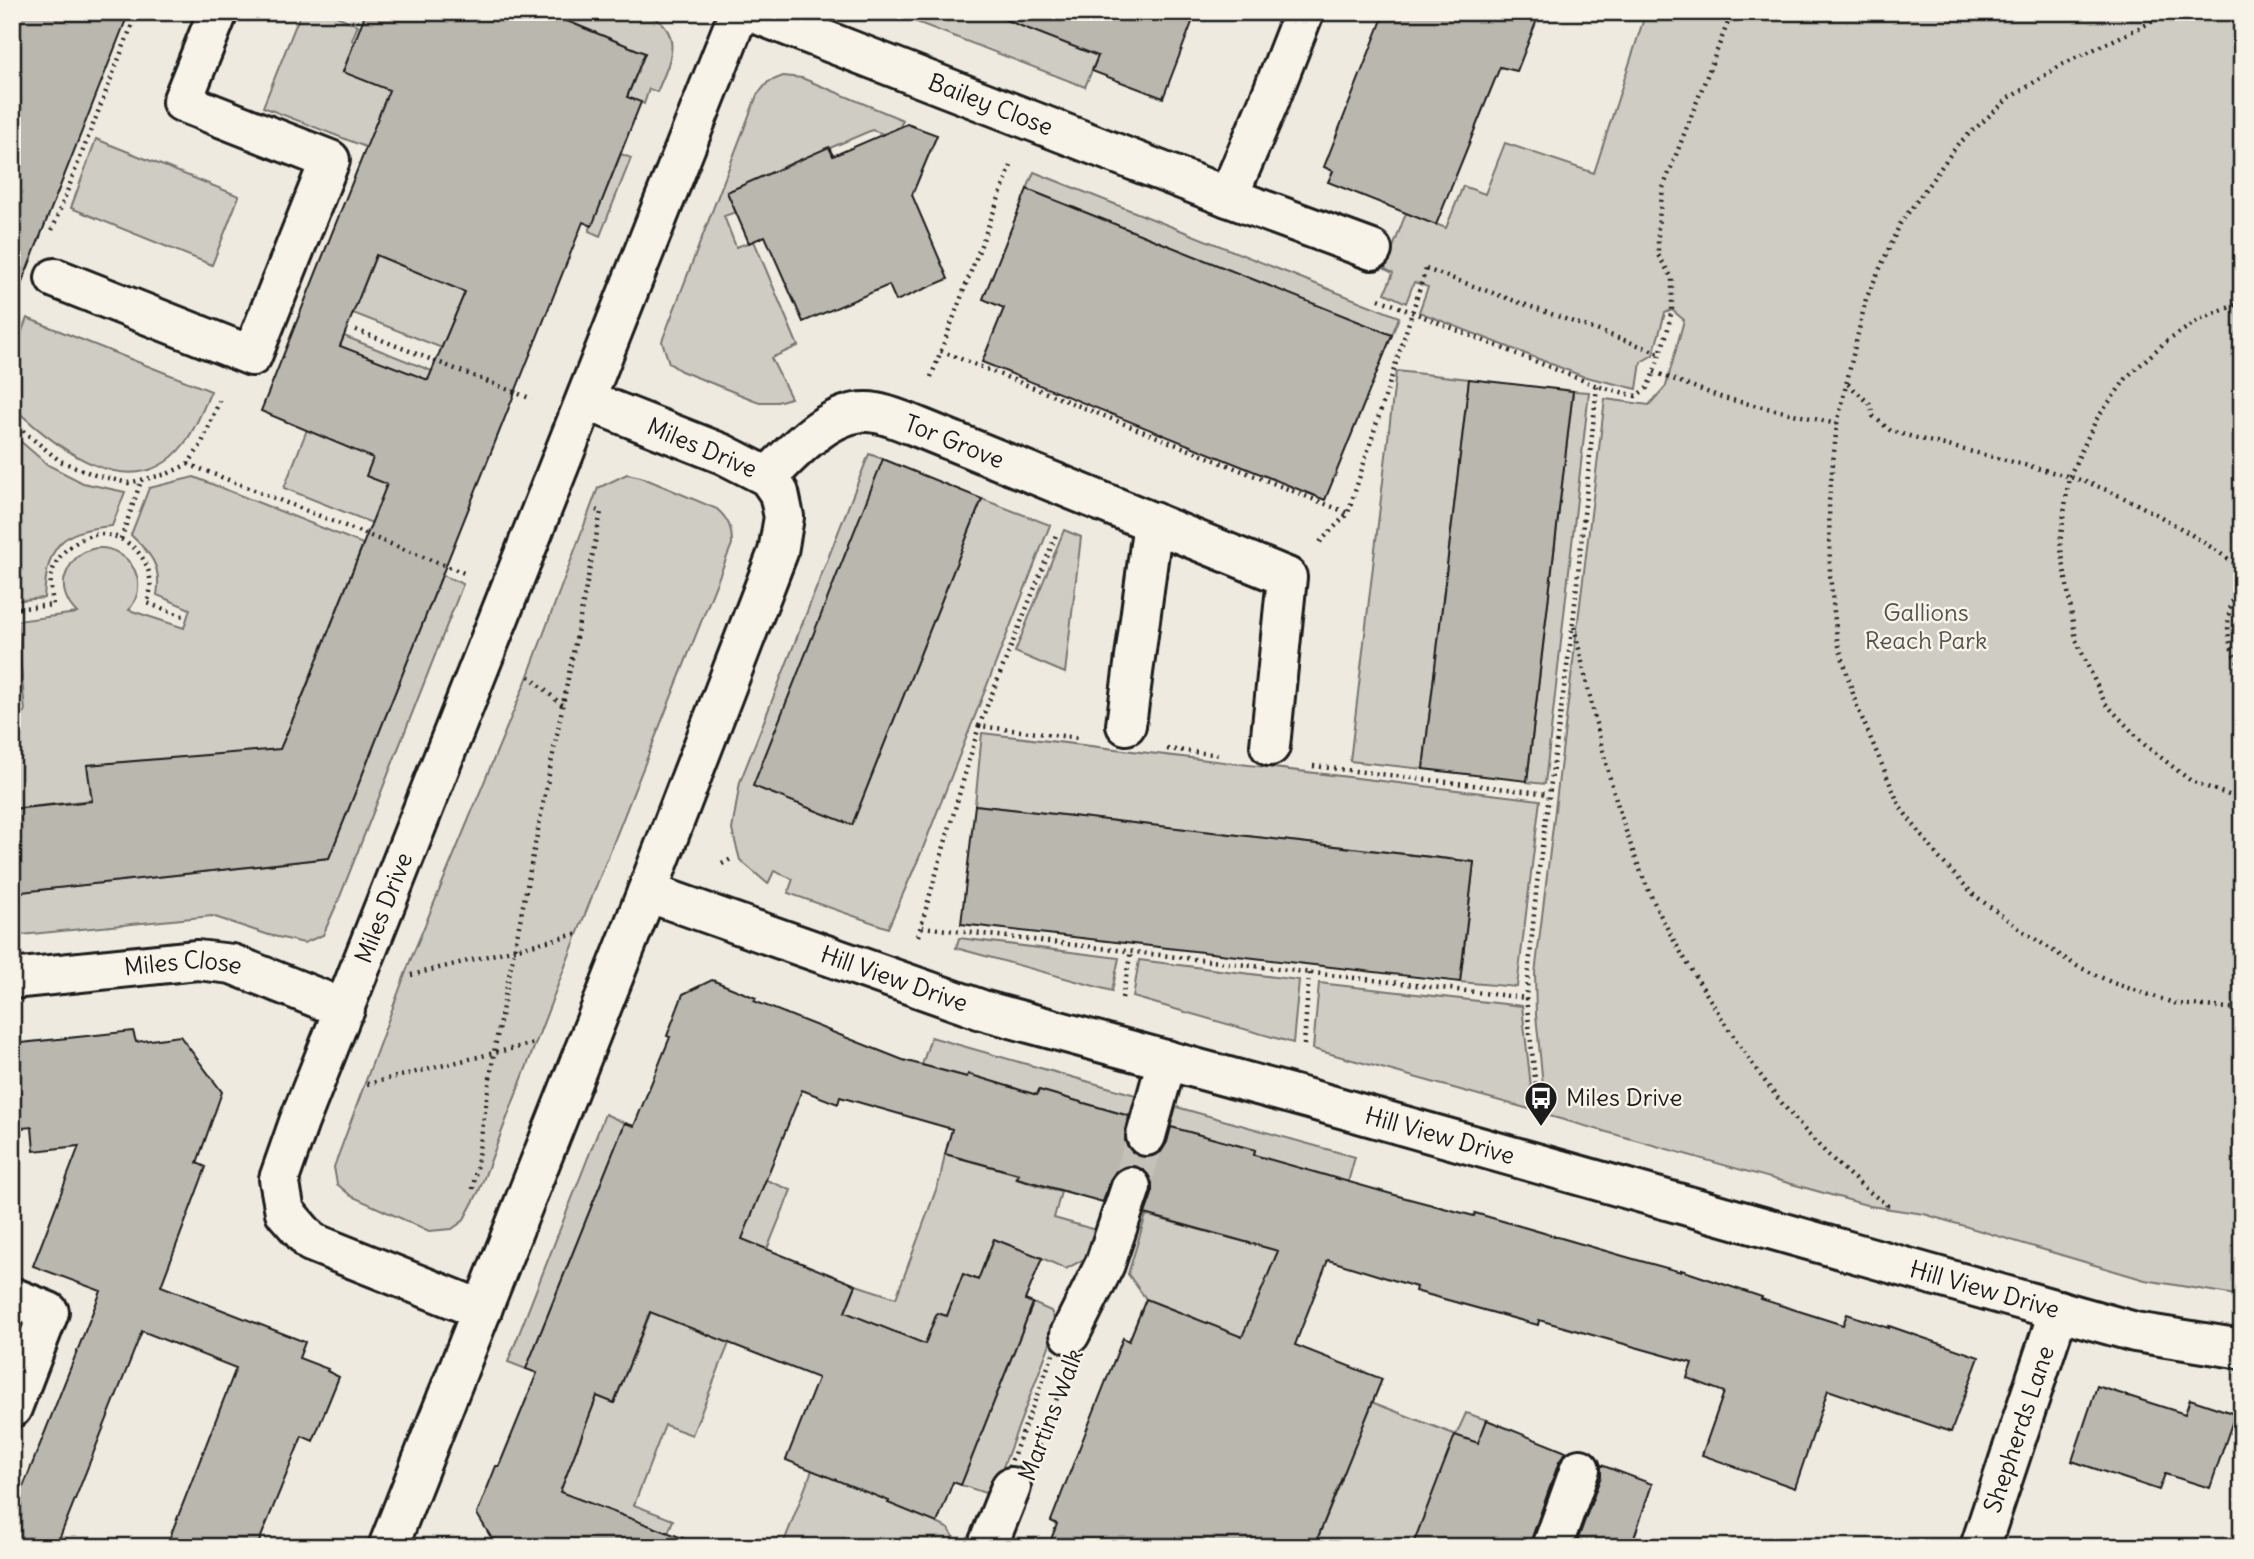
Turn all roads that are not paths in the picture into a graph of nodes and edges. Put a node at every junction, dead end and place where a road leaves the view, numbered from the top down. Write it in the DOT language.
graph roads {
  1 [pos="218,12"];
  2 [pos="739,12"];
  3 [pos="752,12"];
  4 [pos="1304,12"];
  5 [pos="1228,197"];
  6 [pos="1376,251"];
  7 [pos="51,260"];
  8 [pos="586,400"];
  9 [pos="768,477"];
  10 [pos="1153,522"];
  11 [pos="1126,725"];
  12 [pos="1270,746"];
  13 [pos="647,892"];
  14 [pos="12,979"];
  15 [pos="345,1009"];
  16 [pos="1167,1060"];
  17 [pos="1146,1136"];
  18 [pos="1131,1187"];
  19 [pos="12,1297"];
  20 [pos="482,1310"];
  21 [pos="2059,1310"];
  22 [pos="1070,1334"];
  23 [pos="2242,1349"];
  24 [pos="12,1408"];
  25 [pos="1580,1469"];
  26 [pos="1011,1487"];
  27 [pos="388,1547"];
  28 [pos="987,1547"];
  29 [pos="1552,1547"];
  30 [pos="1980,1547"];
  1 -- 7 [label="street"];
  2 -- 8 [label="street, Miles Drive"];
  3 -- 5 [label="street, Bailey Close"];
  4 -- 5 [label="street"];
  5 -- 6 [label="street, Bailey Close"];
  8 -- 9 [label="street, Miles Drive"];
  8 -- 15 [label="street, Miles Drive"];
  9 -- 10 [label="street, Tor Grove"];
  9 -- 13 [label="street, Miles Drive"];
  10 -- 11 [label="street"];
  10 -- 12 [label="street, Tor Grove"];
  13 -- 16 [label="street, Hill View Drive"];
  13 -- 20 [label="street, Miles Drive"];
  14 -- 15 [label="street, Miles Close"];
  15 -- 20 [label="street, Miles Drive"];
  16 -- 17 [label="street"];
  16 -- 21 [label="street, Hill View Drive"];
  18 -- 22 [label="street, Martins Walk"];
  19 -- 24 [label="street"];
  20 -- 27 [label="street, Miles Drive"];
  21 -- 23 [label="street, Hill View Drive"];
  21 -- 30 [label="street, Shepherds Lane"];
  25 -- 29 [label="street"];
  26 -- 28 [label="street, Martins Walk"];
}
